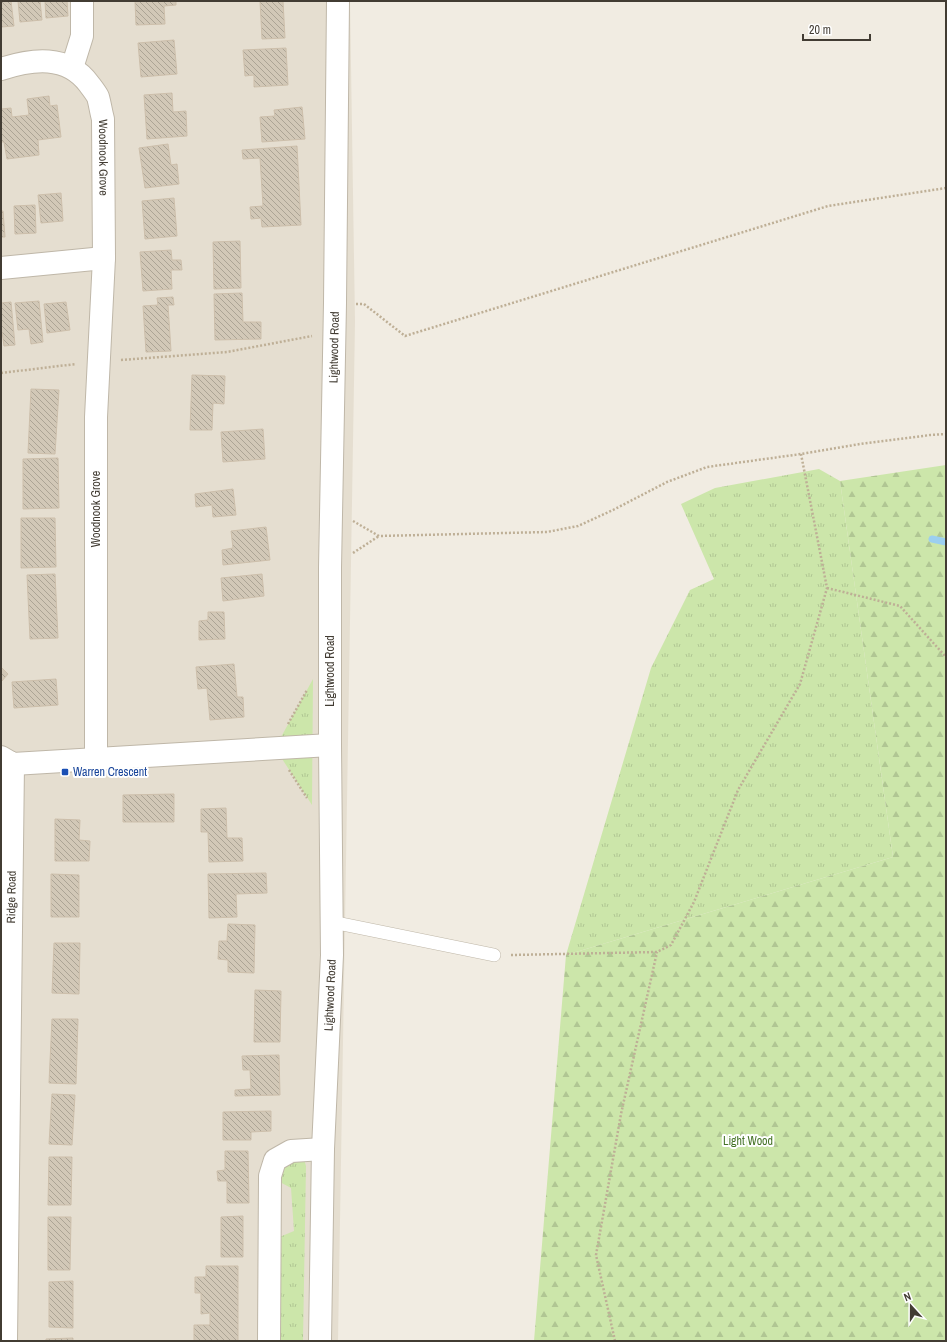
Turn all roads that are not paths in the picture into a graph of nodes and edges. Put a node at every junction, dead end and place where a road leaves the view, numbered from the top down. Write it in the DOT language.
graph roads {
  1 [pos="82,1"];
  2 [pos="338,1"];
  3 [pos="72,68"];
  4 [pos="1,69"];
  5 [pos="104,258"];
  6 [pos="1,268"];
  7 [pos="330,745"];
  8 [pos="96,760"];
  9 [pos="7,761"];
  10 [pos="332,922"];
  11 [pos="494,955"];
  12 [pos="323,1149"];
  13 [pos="6,1341"];
  14 [pos="269,1341"];
  15 [pos="320,1341"];
  1 -- 3 [label="street"];
  2 -- 7 [label="street, Lightwood Road"];
  3 -- 4 [label="street"];
  3 -- 5 [label="street, Woodnook Grove"];
  5 -- 6 [label="street"];
  5 -- 8 [label="street, Woodnook Grove"];
  7 -- 8 [label="street"];
  7 -- 10 [label="street, Lightwood Road"];
  8 -- 9 [label="street"];
  9 -- 13 [label="street, Ridge Road"];
  10 -- 11 [label="lane"];
  10 -- 12 [label="street, Lightwood Road"];
  12 -- 14 [label="street"];
  12 -- 15 [label="street, Lightwood Road"];
}
